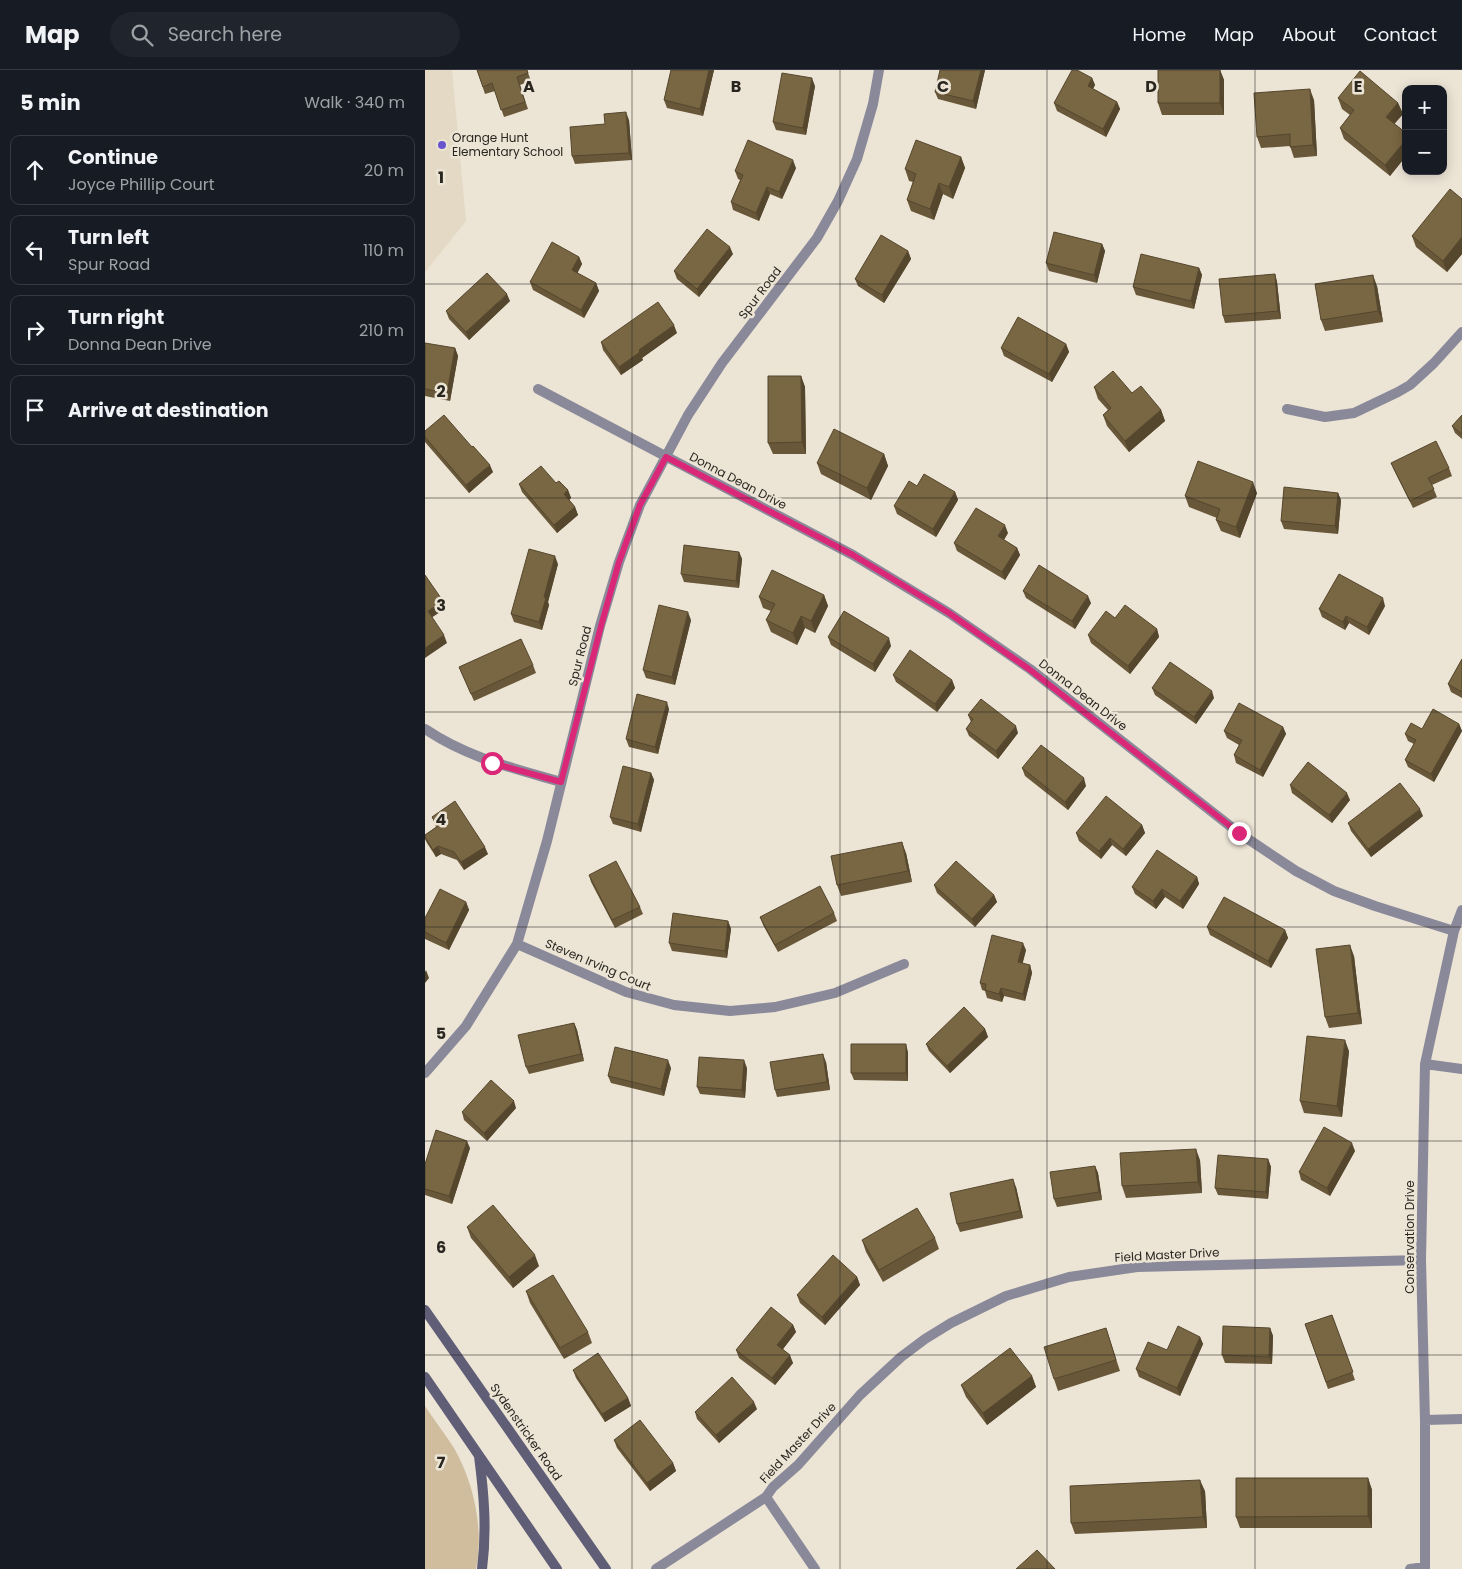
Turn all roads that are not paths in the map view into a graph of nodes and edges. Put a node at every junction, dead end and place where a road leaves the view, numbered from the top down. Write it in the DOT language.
graph roads {
  1 [pos="879,70"];
  2 [pos="1462,332"];
  3 [pos="538,389"];
  4 [pos="1287,409"];
  5 [pos="666,457"];
  6 [pos="425,729"];
  7 [pos="561,782"];
  8 [pos="1462,910"];
  9 [pos="1454,931"];
  10 [pos="517,944"];
  11 [pos="904,964"];
  12 [pos="1425,1064"];
  13 [pos="1462,1069"];
  14 [pos="425,1073"];
  15 [pos="1421,1260"];
  16 [pos="425,1310"];
  17 [pos="425,1377"];
  18 [pos="1462,1419"];
  19 [pos="1425,1420"];
  20 [pos="478,1452"];
  21 [pos="766,1497"];
  22 [pos="1425,1568"];
  23 [pos="482,1569"];
  24 [pos="557,1569"];
  25 [pos="606,1569"];
  26 [pos="656,1569"];
  27 [pos="815,1569"];
  28 [pos="1410,1569"];
  1 -- 5 [label="street, Spur Road"];
  2 -- 4 [label="street"];
  3 -- 5 [label="street, Donna Dean Drive"];
  5 -- 7 [label="street, Spur Road"];
  5 -- 9 [label="street, Donna Dean Drive"];
  6 -- 7 [label="street"];
  7 -- 10 [label="street, Spur Road"];
  8 -- 9 [label="street, Conservation Drive"];
  9 -- 12 [label="street, Conservation Drive"];
  10 -- 11 [label="street, Steven Irving Court"];
  10 -- 14 [label="street, Spur Road"];
  12 -- 13 [label="street"];
  12 -- 15 [label="street, Conservation Drive"];
  15 -- 19 [label="street, Conservation Drive"];
  15 -- 21 [label="street, Field Master Drive"];
  16 -- 25 [label="main road, Sydenstricker Road"];
  17 -- 20 [label="main road"];
  18 -- 19 [label="street"];
  19 -- 22 [label="street, Conservation Drive"];
  20 -- 23 [label="main road"];
  20 -- 24 [label="main road"];
  21 -- 26 [label="street, Field Master Drive"];
  21 -- 27 [label="street"];
  22 -- 28 [label="street"];
}
